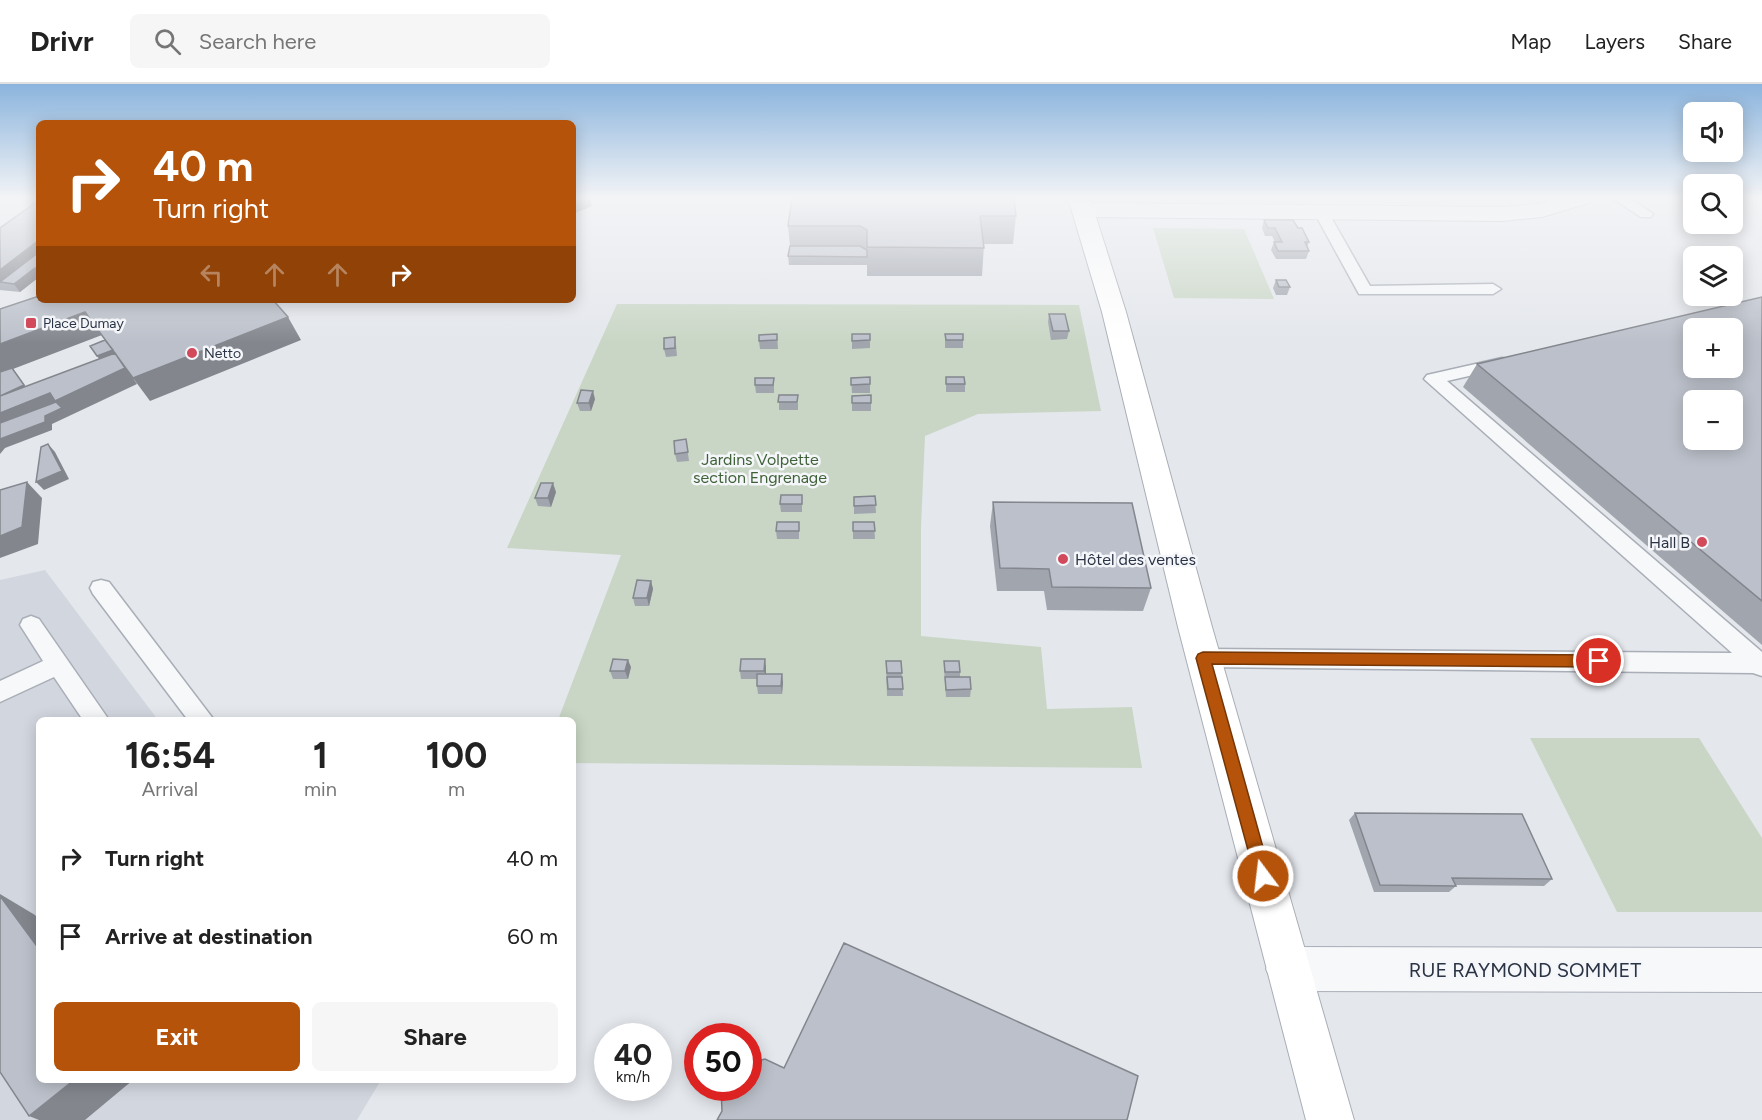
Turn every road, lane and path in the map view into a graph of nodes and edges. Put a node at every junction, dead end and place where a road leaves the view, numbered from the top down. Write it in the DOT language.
graph roads {
  1 [pos="1094,246"];
  2 [pos="1340,246"];
  3 [pos="1493,289"];
  4 [pos="1520,359"];
  5 [pos="101,588"];
  6 [pos="31,626"];
  7 [pos="1203,658"];
  8 [pos="58,664"];
  9 [pos="1760,664"];
  10 [pos="0,692"];
  11 [pos="95,717"];
  12 [pos="200,717"];
  13 [pos="1288,969"];
  14 [pos="1762,970"];
  15 [pos="1330,1120"];
  1 -- 7 [label="main road"];
  2 -- 3 [label="lane"];
  4 -- 9 [label="lane"];
  5 -- 12 [label="lane"];
  6 -- 8 [label="lane"];
  7 -- 9 [label="lane"];
  7 -- 13 [label="main road"];
  8 -- 10 [label="lane"];
  8 -- 11 [label="lane"];
  13 -- 14 [label="street, RUE RAYMOND SOMMET"];
  13 -- 15 [label="main road"];
}
